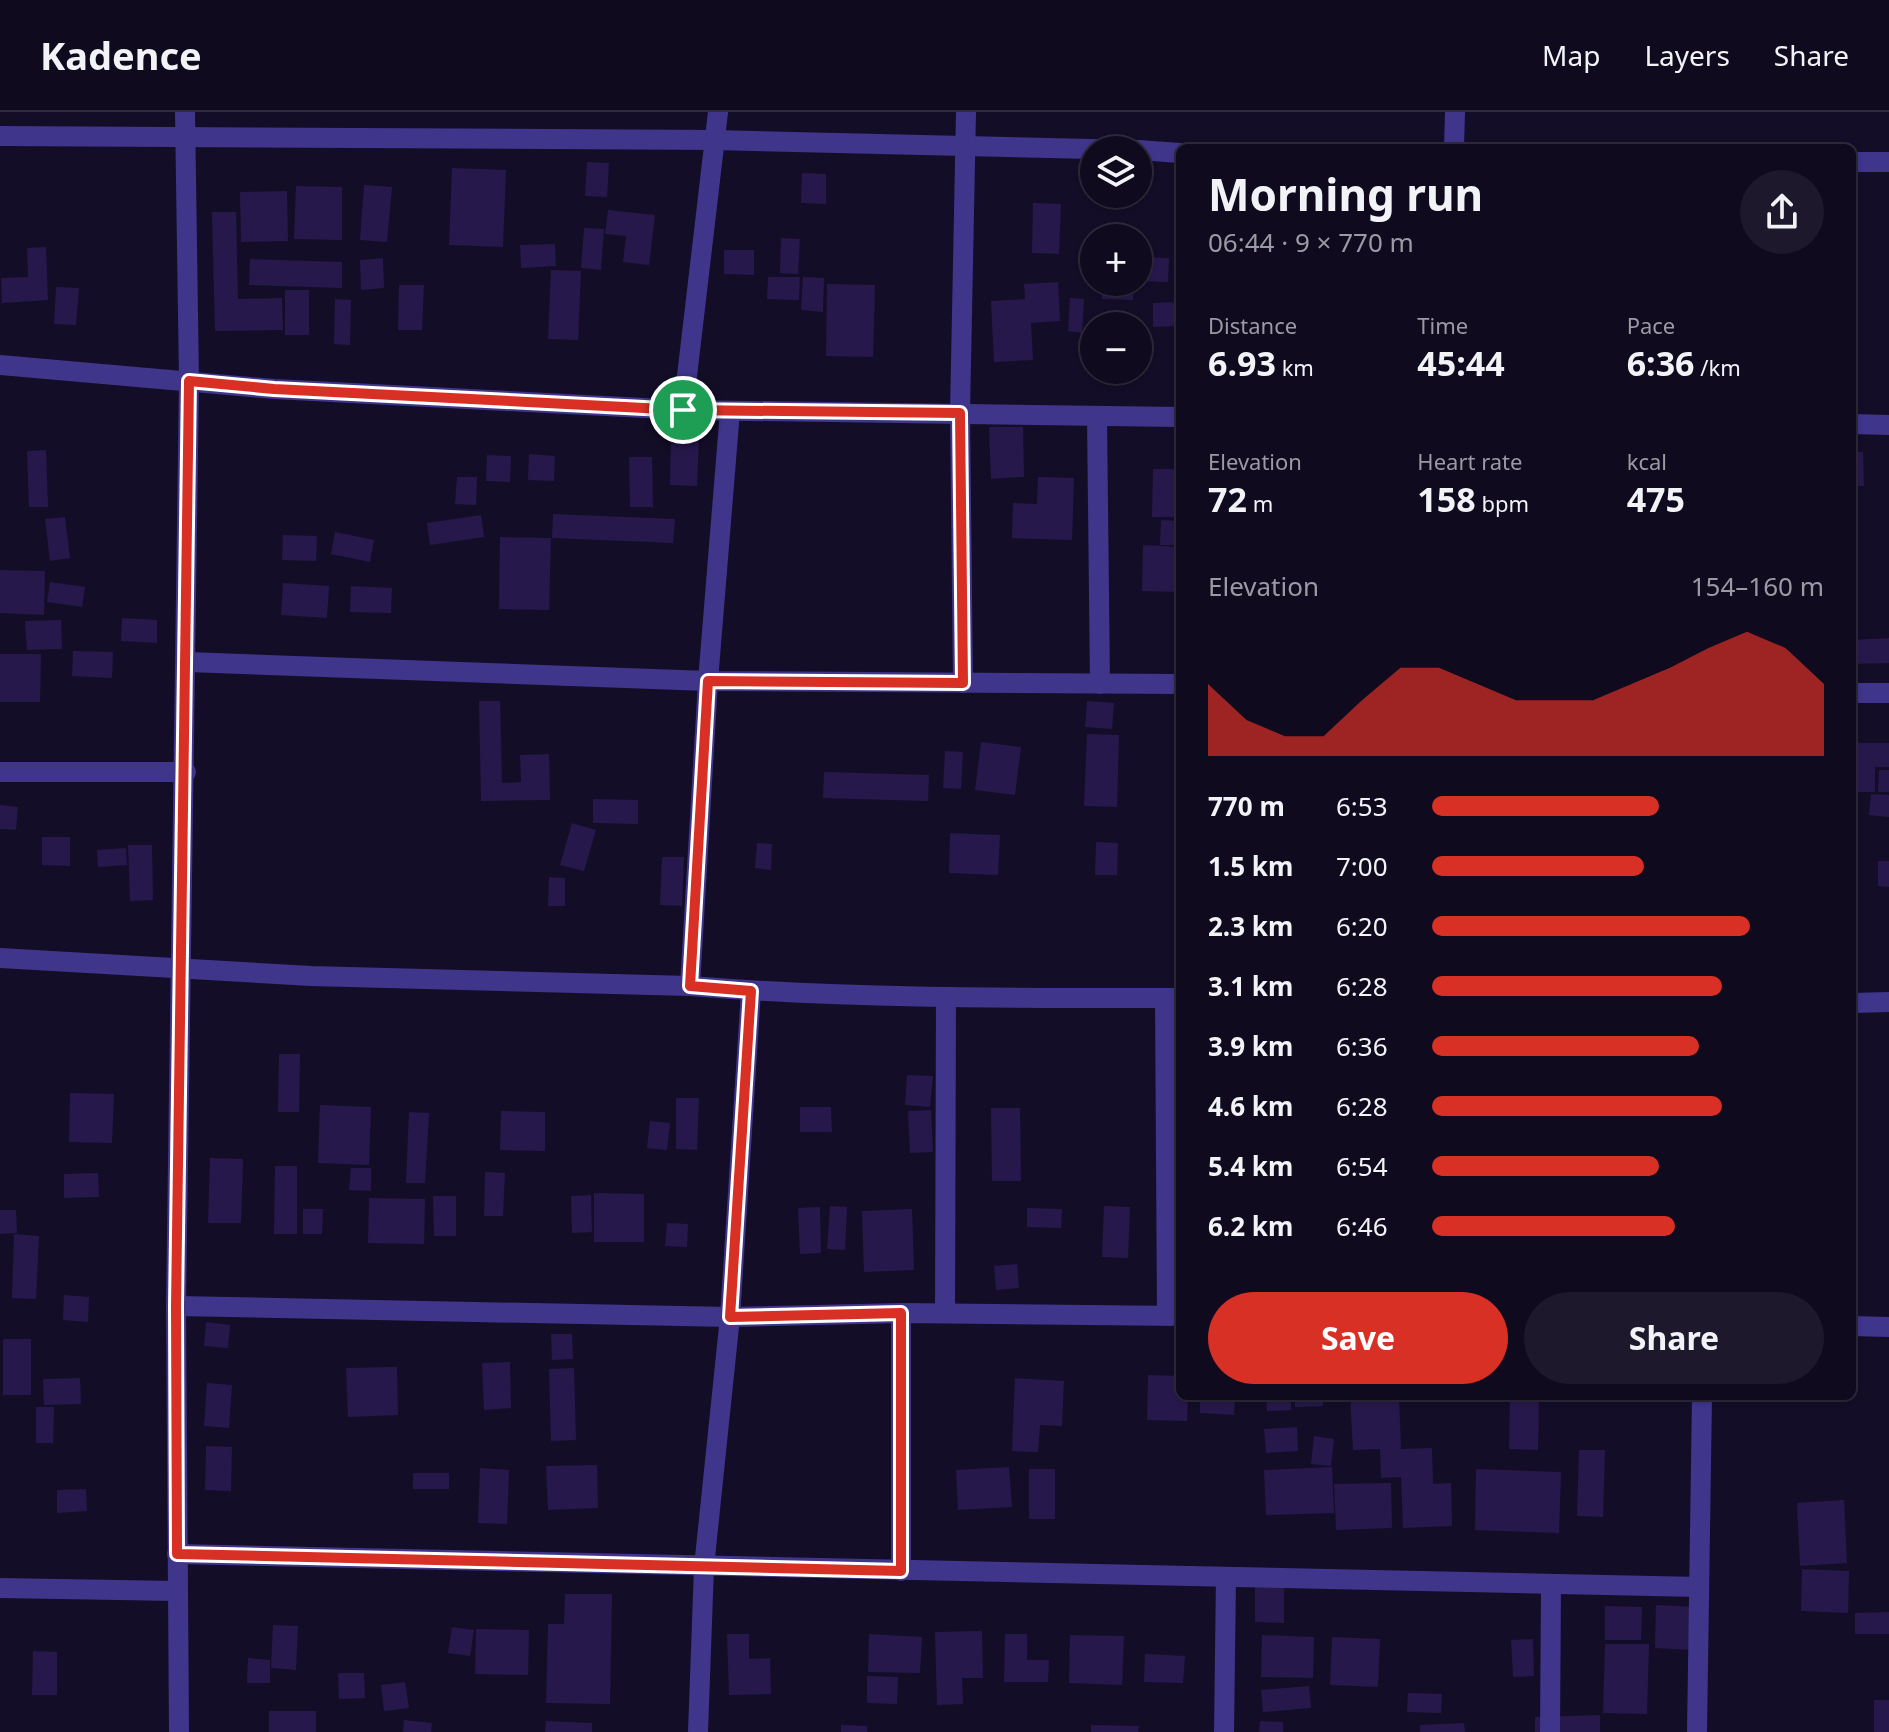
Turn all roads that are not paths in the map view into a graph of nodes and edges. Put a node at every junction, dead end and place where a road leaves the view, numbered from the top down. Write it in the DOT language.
graph roads {
  1 [pos="185,112"];
  2 [pos="718,112"];
  3 [pos="966,112"];
  4 [pos="1455,112"];
  5 [pos="0,136"];
  6 [pos="185,139"];
  7 [pos="714,140"];
  8 [pos="1454,144"];
  9 [pos="966,146"];
  10 [pos="1080,149"];
  11 [pos="1152,151"];
  12 [pos="1176,153"];
  13 [pos="1856,162"];
  14 [pos="1889,162"];
  15 [pos="0,365"];
  16 [pos="189,381"];
  17 [pos="683,410"];
  18 [pos="730,411"];
  19 [pos="960,413"];
  20 [pos="1097,416"];
  21 [pos="1176,417"];
  22 [pos="1856,424"];
  23 [pos="1889,425"];
  24 [pos="187,662"];
  25 [pos="708,681"];
  26 [pos="963,683"];
  27 [pos="1100,684"];
  28 [pos="1176,684"];
  29 [pos="1856,693"];
  30 [pos="1889,693"];
  31 [pos="0,772"];
  32 [pos="186,772"];
  33 [pos="0,958"];
  34 [pos="183,969"];
  35 [pos="690,986"];
  36 [pos="751,991"];
  37 [pos="946,997"];
  38 [pos="1172,998"];
  39 [pos="1889,1002"];
  40 [pos="1856,1003"];
  41 [pos="176,1306"];
  42 [pos="901,1313"];
  43 [pos="945,1313"];
  44 [pos="1174,1316"];
  45 [pos="730,1317"];
  46 [pos="1856,1326"];
  47 [pos="1889,1327"];
  48 [pos="1702,1400"];
  49 [pos="177,1554"];
  50 [pos="704,1567"];
  51 [pos="901,1571"];
  52 [pos="1226,1577"];
  53 [pos="1551,1584"];
  54 [pos="1699,1587"];
  55 [pos="0,1588"];
  56 [pos="177,1591"];
  57 [pos="179,1732"];
  58 [pos="698,1732"];
  59 [pos="1224,1732"];
  60 [pos="1550,1732"];
  61 [pos="1697,1732"];
  1 -- 6 [label="street"];
  2 -- 7 [label="street"];
  3 -- 9 [label="street"];
  4 -- 8 [label="street"];
  5 -- 6 [label="street"];
  6 -- 7 [label="street"];
  6 -- 16 [label="street"];
  7 -- 9 [label="street"];
  7 -- 17 [label="street"];
  9 -- 10 [label="street"];
  9 -- 19 [label="street"];
  11 -- 12 [label="street"];
  13 -- 14 [label="street"];
  15 -- 16 [label="street"];
  16 -- 17 [label="street"];
  16 -- 24 [label="street"];
  17 -- 18 [label="street"];
  18 -- 19 [label="street"];
  18 -- 25 [label="street"];
  19 -- 20 [label="street"];
  19 -- 26 [label="street"];
  20 -- 21 [label="street"];
  20 -- 27 [label="street"];
  22 -- 23 [label="street"];
  24 -- 25 [label="street"];
  24 -- 32 [label="street"];
  25 -- 26 [label="street"];
  25 -- 35 [label="street"];
  26 -- 27 [label="street"];
  27 -- 28 [label="street"];
  29 -- 30 [label="street"];
  31 -- 32 [label="street"];
  32 -- 34 [label="street"];
  33 -- 34 [label="street"];
  34 -- 35 [label="street"];
  34 -- 41 [label="street"];
  35 -- 36 [label="street"];
  36 -- 37 [label="street"];
  36 -- 45 [label="street"];
  37 -- 38 [label="street"];
  37 -- 43 [label="street"];
  38 -- 44 [label="street"];
  39 -- 40 [label="street"];
  41 -- 45 [label="street"];
  41 -- 49 [label="street"];
  42 -- 43 [label="street"];
  42 -- 45 [label="street"];
  42 -- 51 [label="street"];
  43 -- 44 [label="street"];
  45 -- 50 [label="street"];
  46 -- 47 [label="street"];
  48 -- 54 [label="street"];
  49 -- 50 [label="street"];
  49 -- 56 [label="street"];
  50 -- 51 [label="street"];
  50 -- 58 [label="street"];
  51 -- 52 [label="street"];
  52 -- 53 [label="street"];
  52 -- 59 [label="street"];
  53 -- 54 [label="street"];
  53 -- 60 [label="street"];
  54 -- 61 [label="street"];
  55 -- 56 [label="street"];
  56 -- 57 [label="street"];
}
